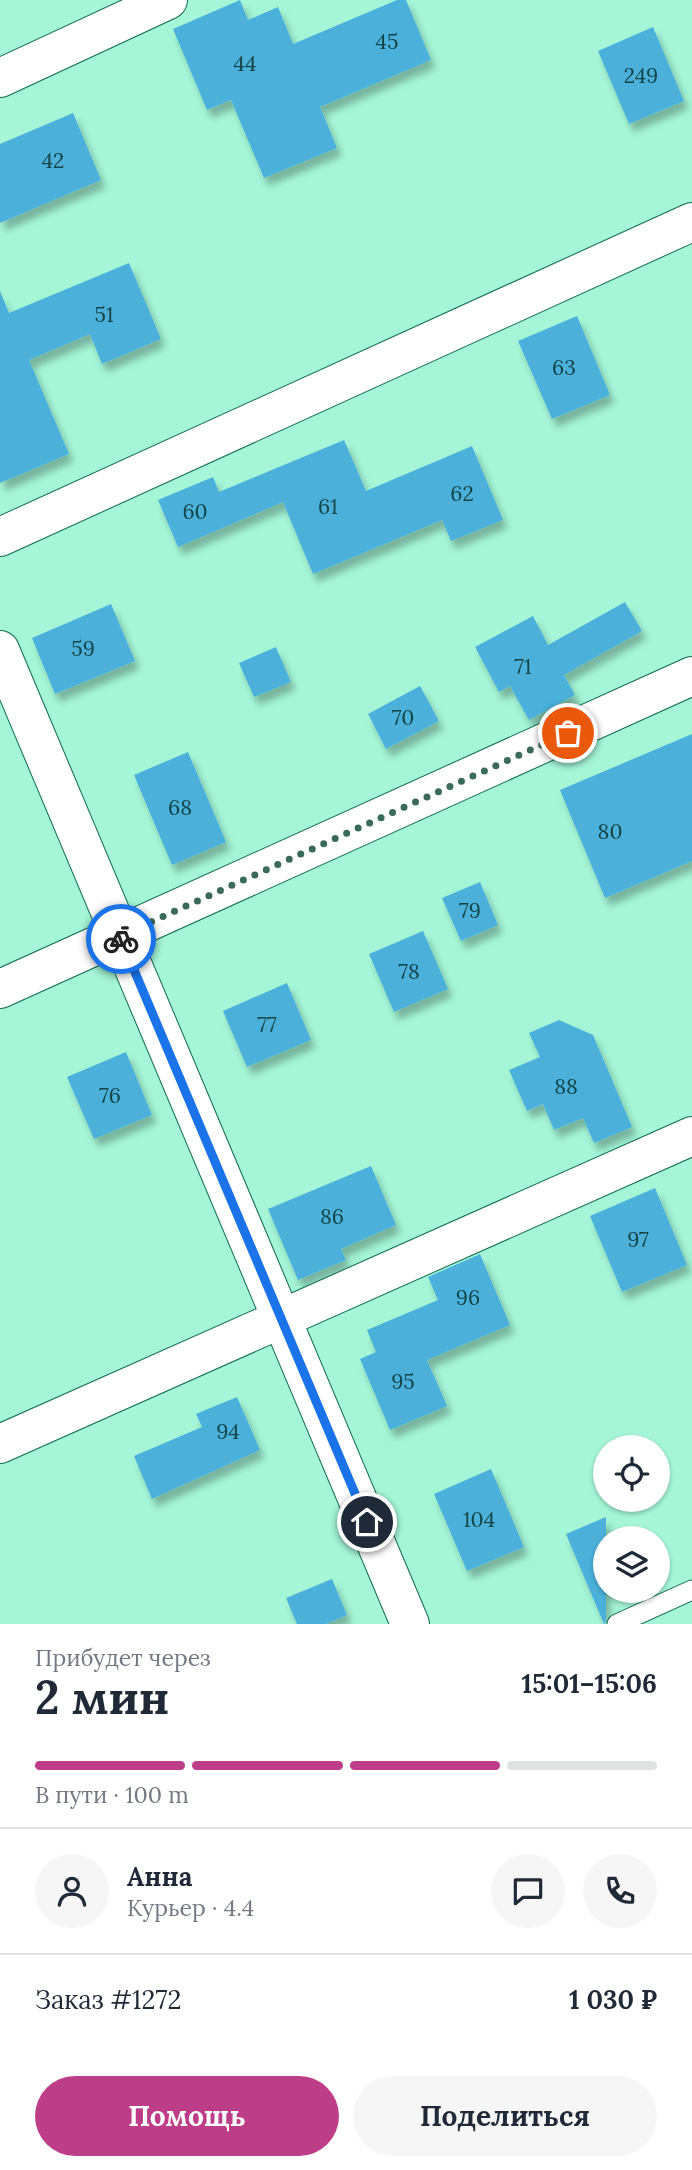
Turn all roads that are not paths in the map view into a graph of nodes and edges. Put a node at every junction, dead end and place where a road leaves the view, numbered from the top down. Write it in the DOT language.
graph roads {
  1 [pos="168,0"];
  2 [pos="0,78"];
  3 [pos="692,222"];
  4 [pos="0,537"];
  5 [pos="0,650"];
  6 [pos="692,677"];
  7 [pos="120,936"];
  8 [pos="0,989"];
  9 [pos="692,1136"];
  10 [pos="282,1317"];
  11 [pos="0,1444"];
  12 [pos="692,1590"];
  13 [pos="410,1624"];
  14 [pos="617,1624"];
  1 -- 2 [label="street"];
  3 -- 4 [label="street"];
  5 -- 7 [label="street"];
  6 -- 7 [label="street"];
  7 -- 8 [label="street"];
  7 -- 10 [label="street"];
  9 -- 10 [label="street"];
  10 -- 11 [label="street"];
  10 -- 13 [label="street"];
  12 -- 14 [label="lane"];
}
